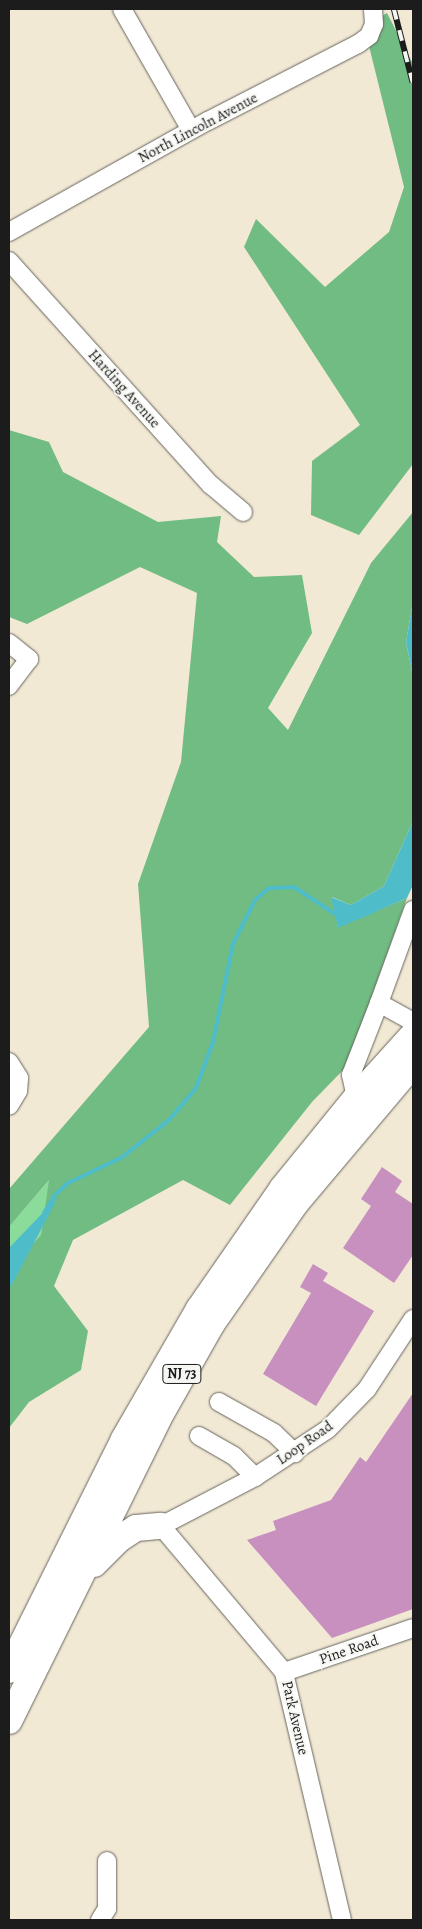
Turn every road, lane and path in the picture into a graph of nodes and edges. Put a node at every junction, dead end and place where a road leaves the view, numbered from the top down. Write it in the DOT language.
graph roads {
  1 [pos="122,9"];
  2 [pos="373,12"];
  3 [pos="191,130"];
  4 [pos="9,232"];
  5 [pos="9,261"];
  6 [pos="243,512"];
  7 [pos="9,644"];
  8 [pos="9,686"];
  9 [pos="413,910"];
  10 [pos="407,947"];
  11 [pos="379,1003"];
  12 [pos="413,1022"];
  13 [pos="413,1035"];
  14 [pos="9,1062"];
  15 [pos="413,1064"];
  16 [pos="356,1098"];
  17 [pos="9,1106"];
  18 [pos="413,1319"];
  19 [pos="219,1402"];
  20 [pos="199,1436"];
  21 [pos="295,1453"];
  22 [pos="254,1478"];
  23 [pos="161,1526"];
  24 [pos="69,1599"];
  25 [pos="413,1628"];
  26 [pos="9,1670"];
  27 [pos="284,1672"];
  28 [pos="9,1721"];
  29 [pos="107,1860"];
  30 [pos="100,1920"];
  31 [pos="342,1920"];
  1 -- 3 [label="street"];
  2 -- 3 [label="street, North Lincoln Avenue"];
  3 -- 4 [label="street, North Lincoln Avenue"];
  5 -- 6 [label="street, Harding Avenue"];
  7 -- 8 [label="street"];
  9 -- 10 [label="street"];
  10 -- 11 [label="street"];
  11 -- 12 [label="street"];
  11 -- 16 [label="street"];
  13 -- 16 [label="highway, NJ 73"];
  14 -- 17 [label="street"];
  15 -- 24 [label="highway, NJ 73"];
  16 -- 26 [label="highway, NJ 73"];
  18 -- 21 [label="street, Loop Road"];
  19 -- 21 [label="street"];
  20 -- 22 [label="street"];
  21 -- 22 [label="street, Loop Road"];
  22 -- 23 [label="street, Loop Road"];
  23 -- 24 [label="highway"];
  23 -- 27 [label="street, Park Avenue"];
  24 -- 28 [label="highway, NJ 73"];
  25 -- 27 [label="street, Pine Road"];
  27 -- 31 [label="street, Park Avenue"];
  29 -- 30 [label="street"];
}
